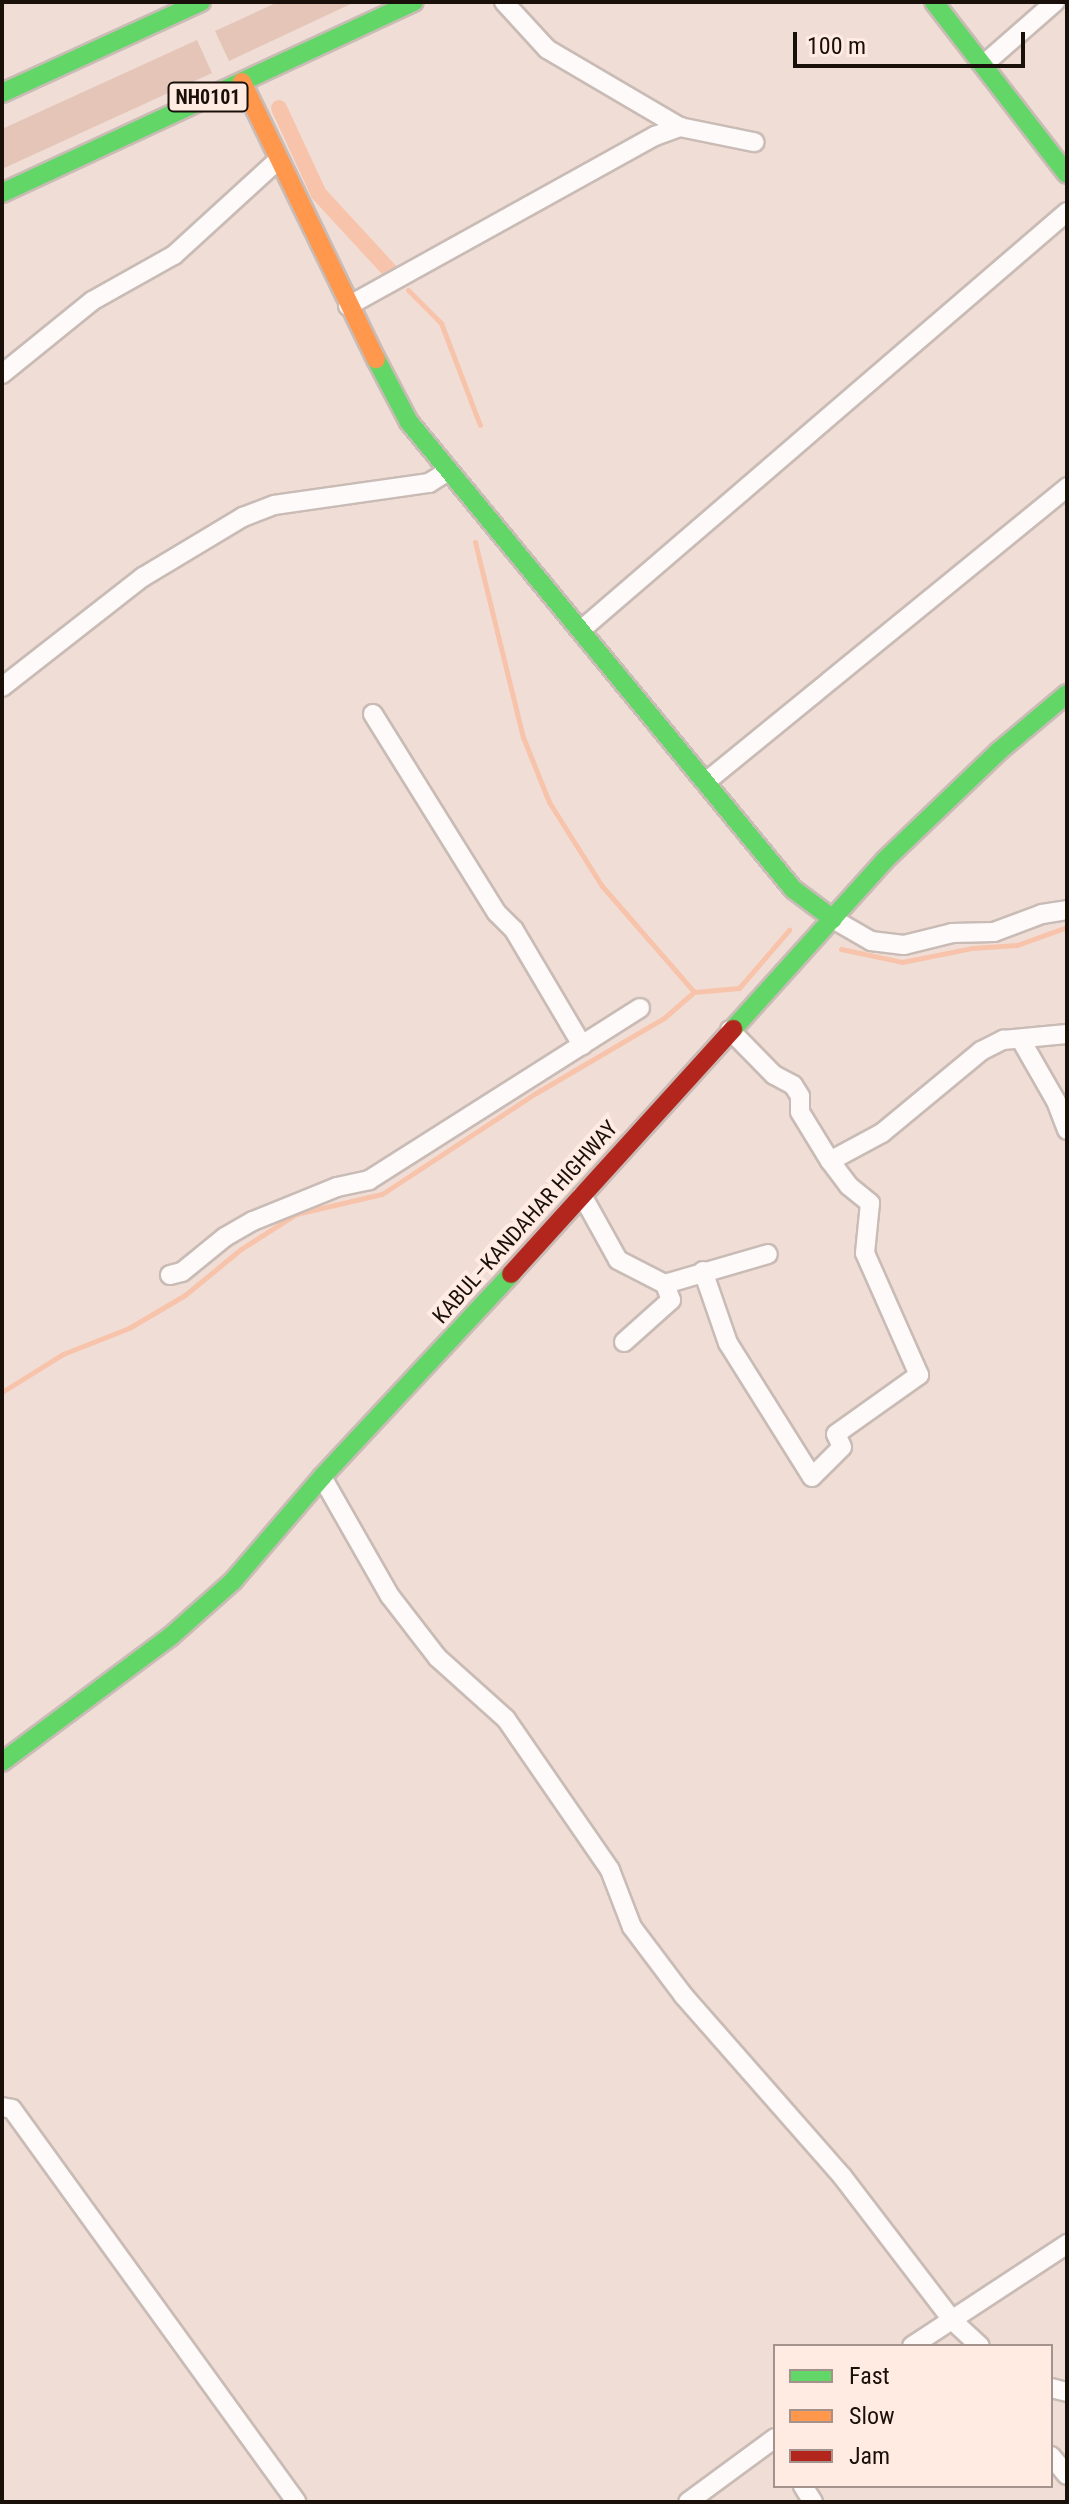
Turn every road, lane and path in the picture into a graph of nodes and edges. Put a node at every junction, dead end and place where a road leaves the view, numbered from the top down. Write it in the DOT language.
graph roads {
  1 [pos="201,2"];
  2 [pos="414,2"];
  3 [pos="504,2"];
  4 [pos="934,2"];
  5 [pos="1055,2"];
  6 [pos="983,65"];
  7 [pos="242,82"];
  8 [pos="2,93"];
  9 [pos="680,127"];
  10 [pos="754,142"];
  11 [pos="278,160"];
  12 [pos="1067,174"];
  13 [pos="2,193"];
  14 [pos="1067,212"];
  15 [pos="348,306"];
  16 [pos="2,374"];
  17 [pos="448,471"];
  18 [pos="1067,487"];
  19 [pos="581,630"];
  20 [pos="2,687"];
  21 [pos="1067,694"];
  22 [pos="373,714"];
  23 [pos="707,781"];
  24 [pos="1067,910"];
  25 [pos="833,919"];
  26 [pos="640,1008"];
  27 [pos="730,1030"];
  28 [pos="1067,1034"];
  29 [pos="1021,1040"];
  30 [pos="582,1045"];
  31 [pos="1067,1130"];
  32 [pos="830,1161"];
  33 [pos="582,1195"];
  34 [pos="768,1254"];
  35 [pos="703,1271"];
  36 [pos="170,1275"];
  37 [pos="665,1284"];
  38 [pos="624,1342"];
  39 [pos="322,1477"];
  40 [pos="2,1762"];
  41 [pos="2,2107"];
  42 [pos="1067,2244"];
  43 [pos="952,2320"];
  44 [pos="915,2344"];
  45 [pos="978,2344"];
  46 [pos="773,2440"];
  47 [pos="1053,2458"];
  48 [pos="1067,2475"];
  49 [pos="296,2502"];
  50 [pos="688,2502"];
  1 -- 8 [label="main road"];
  2 -- 7 [label="main road, NH0101"];
  3 -- 9 [label="street"];
  4 -- 6 [label="main road"];
  5 -- 6 [label="street"];
  6 -- 12 [label="main road"];
  7 -- 11 [label="main road"];
  7 -- 13 [label="main road, NH0101"];
  9 -- 10 [label="street"];
  9 -- 15 [label="street"];
  11 -- 15 [label="main road"];
  11 -- 16 [label="street"];
  14 -- 19 [label="street"];
  15 -- 17 [label="main road"];
  17 -- 19 [label="main road"];
  17 -- 20 [label="street"];
  18 -- 23 [label="street"];
  19 -- 23 [label="main road"];
  21 -- 25 [label="main road, KABUL–KANDAHAR HIGHWAY"];
  22 -- 30 [label="street"];
  23 -- 25 [label="main road"];
  24 -- 25 [label="street"];
  25 -- 27 [label="main road, KABUL–KANDAHAR HIGHWAY"];
  26 -- 30 [label="street"];
  27 -- 32 [label="street"];
  27 -- 33 [label="main road, KABUL–KANDAHAR HIGHWAY"];
  28 -- 29 [label="street"];
  29 -- 31 [label="street"];
  29 -- 32 [label="street"];
  30 -- 36 [label="street"];
  32 -- 35 [label="street"];
  33 -- 37 [label="street"];
  33 -- 39 [label="main road, KABUL–KANDAHAR HIGHWAY"];
  34 -- 35 [label="street"];
  35 -- 37 [label="street"];
  37 -- 38 [label="street"];
  39 -- 40 [label="main road, KABUL–KANDAHAR HIGHWAY"];
  39 -- 43 [label="street"];
  41 -- 49 [label="street"];
  42 -- 43 [label="street"];
  43 -- 44 [label="street"];
  43 -- 45 [label="street"];
  46 -- 50 [label="street"];
  47 -- 48 [label="street"];
}
